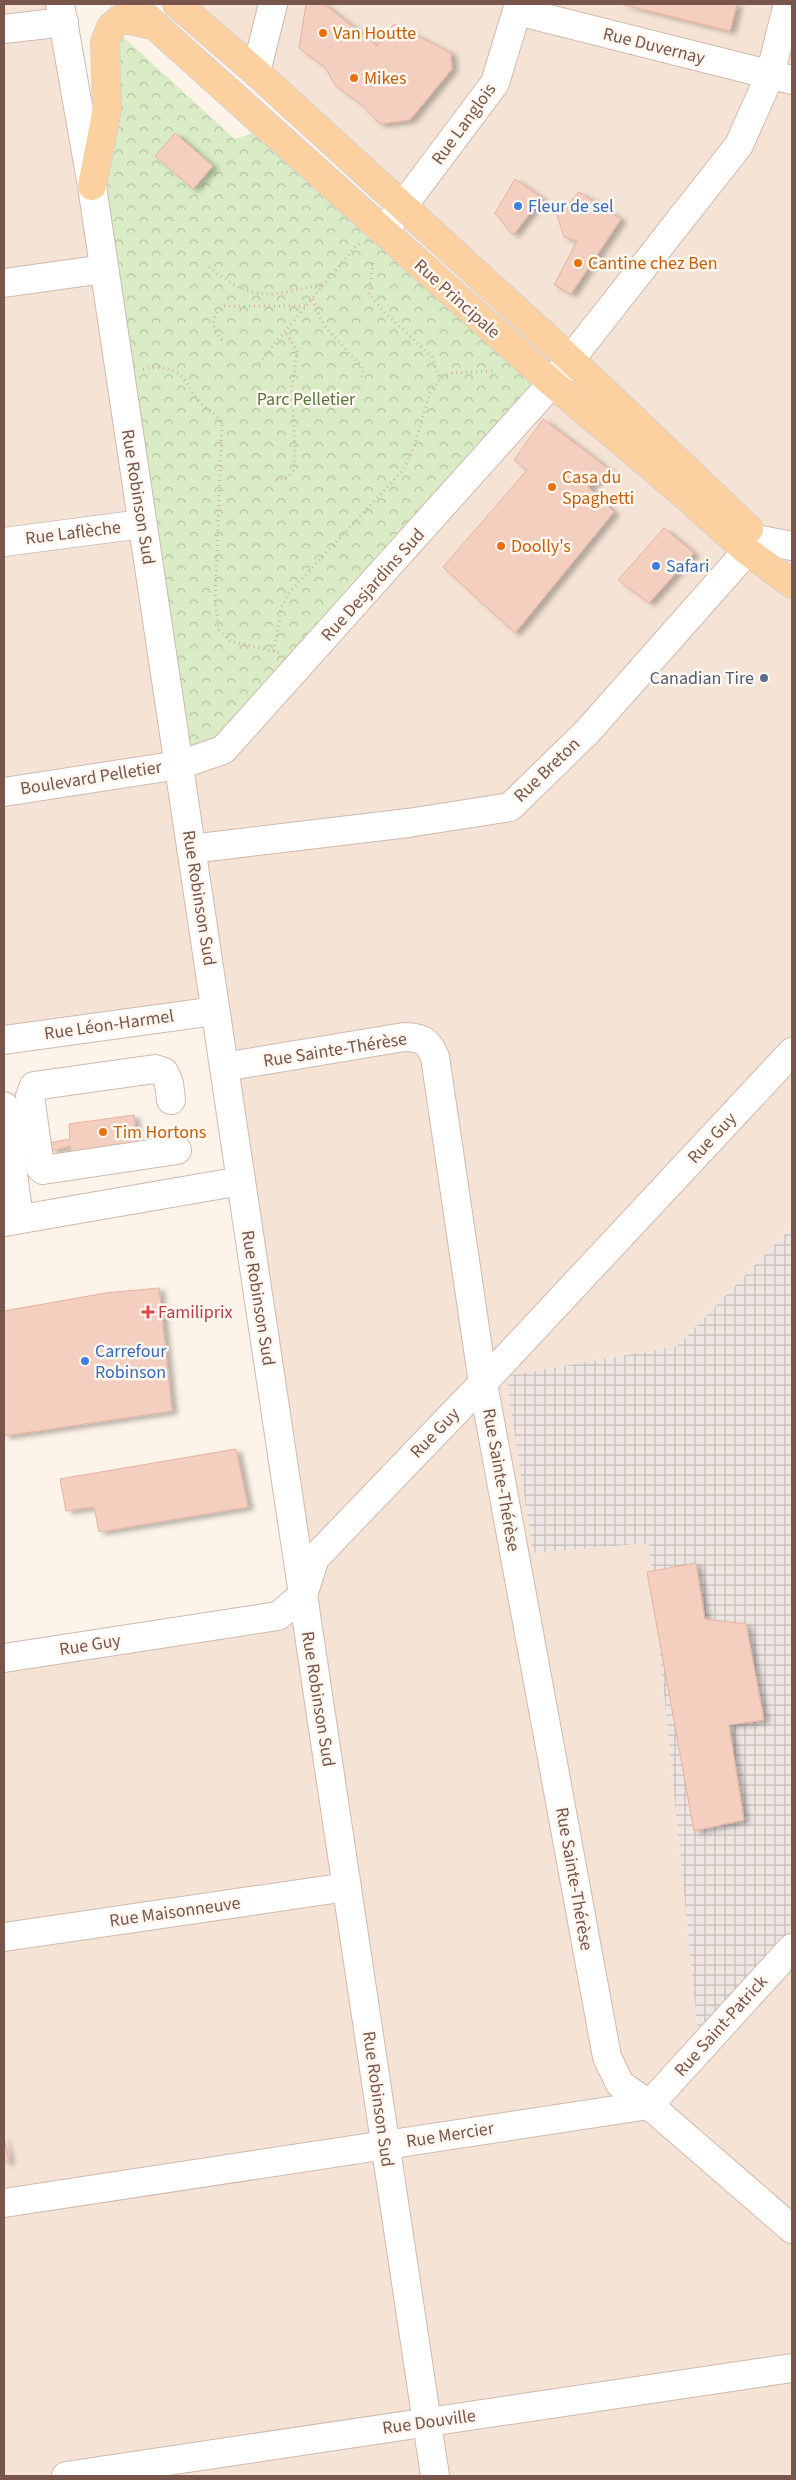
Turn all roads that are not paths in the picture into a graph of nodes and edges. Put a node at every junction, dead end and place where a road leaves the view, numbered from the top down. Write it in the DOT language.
graph roads {
  1 [pos="131,4"];
  2 [pos="177,4"];
  3 [pos="273,4"];
  4 [pos="788,4"];
  5 [pos="518,7"];
  6 [pos="66,10"];
  7 [pos="156,26"];
  8 [pos="4,29"];
  9 [pos="256,72"];
  10 [pos="781,77"];
  11 [pos="92,186"];
  12 [pos="402,206"];
  13 [pos="384,231"];
  14 [pos="104,269"];
  15 [pos="4,284"];
  16 [pos="571,360"];
  17 [pos="552,384"];
  18 [pos="142,524"];
  19 [pos="4,542"];
  20 [pos="754,545"];
  21 [pos="792,546"];
  22 [pos="792,576"];
  23 [pos="792,584"];
  24 [pos="179,765"];
  25 [pos="4,792"];
  26 [pos="191,849"];
  27 [pos="215,1011"];
  28 [pos="4,1040"];
  29 [pos="792,1052"];
  30 [pos="224,1067"];
  31 [pos="171,1100"];
  32 [pos="4,1106"];
  33 [pos="177,1150"];
  34 [pos="241,1181"];
  35 [pos="12,1220"];
  36 [pos="483,1383"];
  37 [pos="303,1595"];
  38 [pos="4,1658"];
  39 [pos="346,1887"];
  40 [pos="4,1938"];
  41 [pos="792,1948"];
  42 [pos="649,2105"];
  43 [pos="385,2145"];
  44 [pos="4,2203"];
  45 [pos="792,2229"];
  46 [pos="792,2368"];
  47 [pos="426,2422"];
  48 [pos="66,2476"];
  49 [pos="435,2476"];
  1 -- 7 [label="main road, Rue Principale"];
  2 -- 9 [label="main road, Rue Principale"];
  3 -- 9 [label="street"];
  4 -- 10 [label="street, Rue Desjardins Sud"];
  5 -- 10 [label="street, Rue Duvernay"];
  5 -- 12 [label="street, Rue Langlois"];
  6 -- 8 [label="street"];
  6 -- 11 [label="street, Rue Robinson Sud"];
  7 -- 11 [label="main road"];
  7 -- 13 [label="main road, Rue Principale"];
  9 -- 12 [label="main road, Rue Principale"];
  10 -- 16 [label="street, Rue Desjardins Sud"];
  11 -- 14 [label="street, Rue Robinson Sud"];
  12 -- 13 [label="street, Rue Langlois"];
  12 -- 16 [label="main road, Rue Principale"];
  13 -- 17 [label="main road, Rue Principale"];
  14 -- 15 [label="street"];
  14 -- 18 [label="street, Rue Robinson Sud"];
  16 -- 17 [label="street, Rue Desjardins Sud"];
  16 -- 20 [label="main road, Rue Principale"];
  17 -- 20 [label="main road, Rue Principale"];
  17 -- 24 [label="street, Rue Desjardins Sud"];
  18 -- 19 [label="street, Rue Laflèche"];
  18 -- 24 [label="street, Rue Robinson Sud"];
  20 -- 21 [label="street"];
  20 -- 22 [label="main road, Rue Principale"];
  20 -- 23 [label="main road, Rue Principale"];
  20 -- 26 [label="street, Rue Breton"];
  24 -- 25 [label="street, Boulevard Pelletier"];
  24 -- 26 [label="street, Rue Robinson Sud"];
  26 -- 27 [label="street, Rue Robinson Sud"];
  27 -- 28 [label="street, Rue Léon-Harmel"];
  27 -- 30 [label="street, Rue Robinson Sud"];
  29 -- 36 [label="street, Rue Guy"];
  30 -- 34 [label="street, Rue Robinson Sud"];
  30 -- 36 [label="street, Rue Sainte-Thérèse"];
  31 -- 33 [label="street"];
  32 -- 35 [label="street"];
  34 -- 35 [label="street"];
  34 -- 37 [label="street, Rue Robinson Sud"];
  36 -- 37 [label="street, Rue Guy"];
  36 -- 42 [label="street, Rue Sainte-Thérèse"];
  37 -- 38 [label="street, Rue Guy"];
  37 -- 39 [label="street, Rue Robinson Sud"];
  39 -- 40 [label="street, Rue Maisonneuve"];
  39 -- 43 [label="street, Rue Robinson Sud"];
  41 -- 42 [label="street, Rue Saint-Patrick"];
  42 -- 43 [label="street, Rue Mercier"];
  42 -- 45 [label="street"];
  43 -- 44 [label="street, Rue Mercier"];
  43 -- 47 [label="street, Rue Robinson Sud"];
  46 -- 47 [label="street, Rue Douville"];
  47 -- 48 [label="street, Rue Douville"];
  47 -- 49 [label="street, Rue Robinson Sud"];
}
